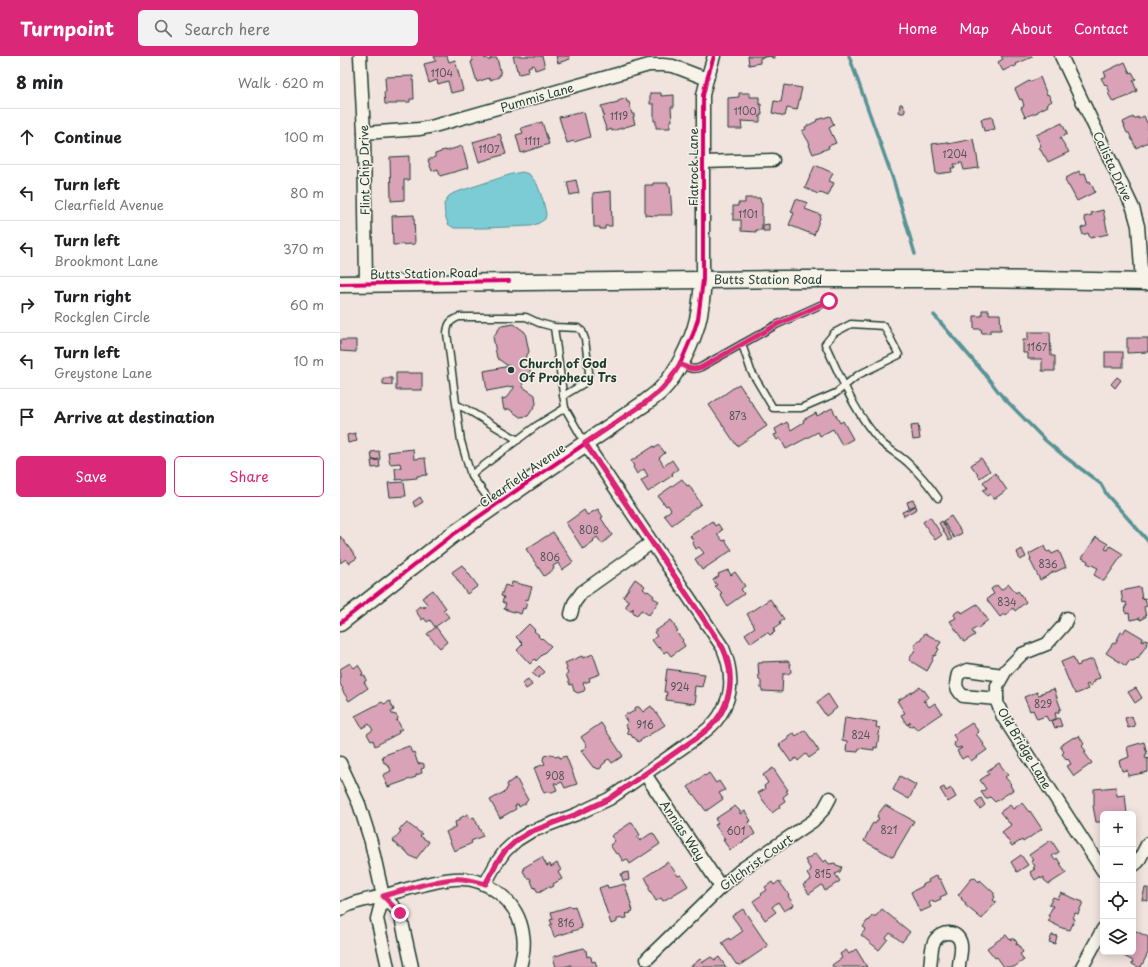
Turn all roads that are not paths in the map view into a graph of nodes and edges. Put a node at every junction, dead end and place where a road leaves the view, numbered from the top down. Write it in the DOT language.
graph roads {
  1 [pos="360,56"];
  2 [pos="714,56"];
  3 [pos="1061,56"];
  4 [pos="707,79"];
  5 [pos="364,133"];
  6 [pos="773,160"];
  7 [pos="703,162"];
  8 [pos="704,280"];
  9 [pos="1145,282"];
  10 [pos="366,283"];
  11 [pos="340,284"];
  12 [pos="829,301"];
  13 [pos="554,327"];
  14 [pos="742,344"];
  15 [pos="680,364"];
  16 [pos="845,386"];
  17 [pos="563,396"];
  18 [pos="457,405"];
  19 [pos="565,408"];
  20 [pos="518,440"];
  21 [pos="585,443"];
  22 [pos="471,475"];
  23 [pos="938,498"];
  24 [pos="494,506"];
  25 [pos="651,543"];
  26 [pos="571,614"];
  27 [pos="1067,618"];
  28 [pos="340,623"];
  29 [pos="1003,676"];
  30 [pos="997,698"];
  31 [pos="340,763"];
  32 [pos="645,774"];
  33 [pos="830,798"];
  34 [pos="1148,843"];
  35 [pos="1136,864"];
  36 [pos="1100,866"];
  37 [pos="486,884"];
  38 [pos="721,887"];
  39 [pos="383,896"];
  40 [pos="340,910"];
  41 [pos="1100,934"];
  42 [pos="647,959"];
  43 [pos="388,967"];
  44 [pos="412,967"];
  45 [pos="520,967"];
  46 [pos="930,967"];
  47 [pos="959,967"];
  48 [pos="1082,967"];
  1 -- 5 [label="street, Flint Chip Drive"];
  2 -- 4 [label="street, Flatrock Lane"];
  3 -- 9 [label="street, Calista Drive"];
  4 -- 5 [label="street, Pummis Lane"];
  4 -- 7 [label="street, Flatrock Lane"];
  5 -- 10 [label="street, Flint Chip Drive"];
  6 -- 7 [label="street"];
  7 -- 8 [label="street, Flatrock Lane"];
  8 -- 9 [label="main road, Butts Station Road"];
  8 -- 10 [label="main road, Butts Station Road"];
  8 -- 15 [label="main road, Clearfield Avenue"];
  10 -- 11 [label="main road, Butts Station Road"];
  12 -- 14 [label="lane"];
  13 -- 17 [label="lane"];
  13 -- 17 [label="lane"];
  13 -- 18 [label="lane"];
  14 -- 15 [label="lane"];
  14 -- 16 [label="lane"];
  15 -- 21 [label="main road, Clearfield Avenue"];
  16 -- 16 [label="lane"];
  16 -- 23 [label="lane"];
  17 -- 19 [label="lane"];
  18 -- 20 [label="lane"];
  18 -- 22 [label="lane"];
  19 -- 20 [label="lane"];
  19 -- 21 [label="lane"];
  20 -- 22 [label="lane"];
  21 -- 24 [label="main road, Clearfield Avenue"];
  21 -- 25 [label="street"];
  22 -- 24 [label="lane"];
  24 -- 28 [label="main road, Clearfield Avenue"];
  25 -- 26 [label="street"];
  25 -- 32 [label="street"];
  27 -- 29 [label="street, Old Bridge Lane"];
  29 -- 30 [label="street, Old Bridge Lane"];
  29 -- 30 [label="street"];
  30 -- 36 [label="street, Old Bridge Lane"];
  31 -- 39 [label="street"];
  32 -- 37 [label="street"];
  32 -- 38 [label="street, Annias Way"];
  33 -- 38 [label="street, Gilchrist Court"];
  34 -- 35 [label="street"];
  37 -- 39 [label="street"];
  37 -- 45 [label="street"];
  38 -- 42 [label="street, Gilchrist Court"];
  39 -- 40 [label="street"];
  39 -- 43 [label="street"];
  39 -- 44 [label="street"];
  41 -- 48 [label="street"];
  46 -- 47 [label="street"];
}
